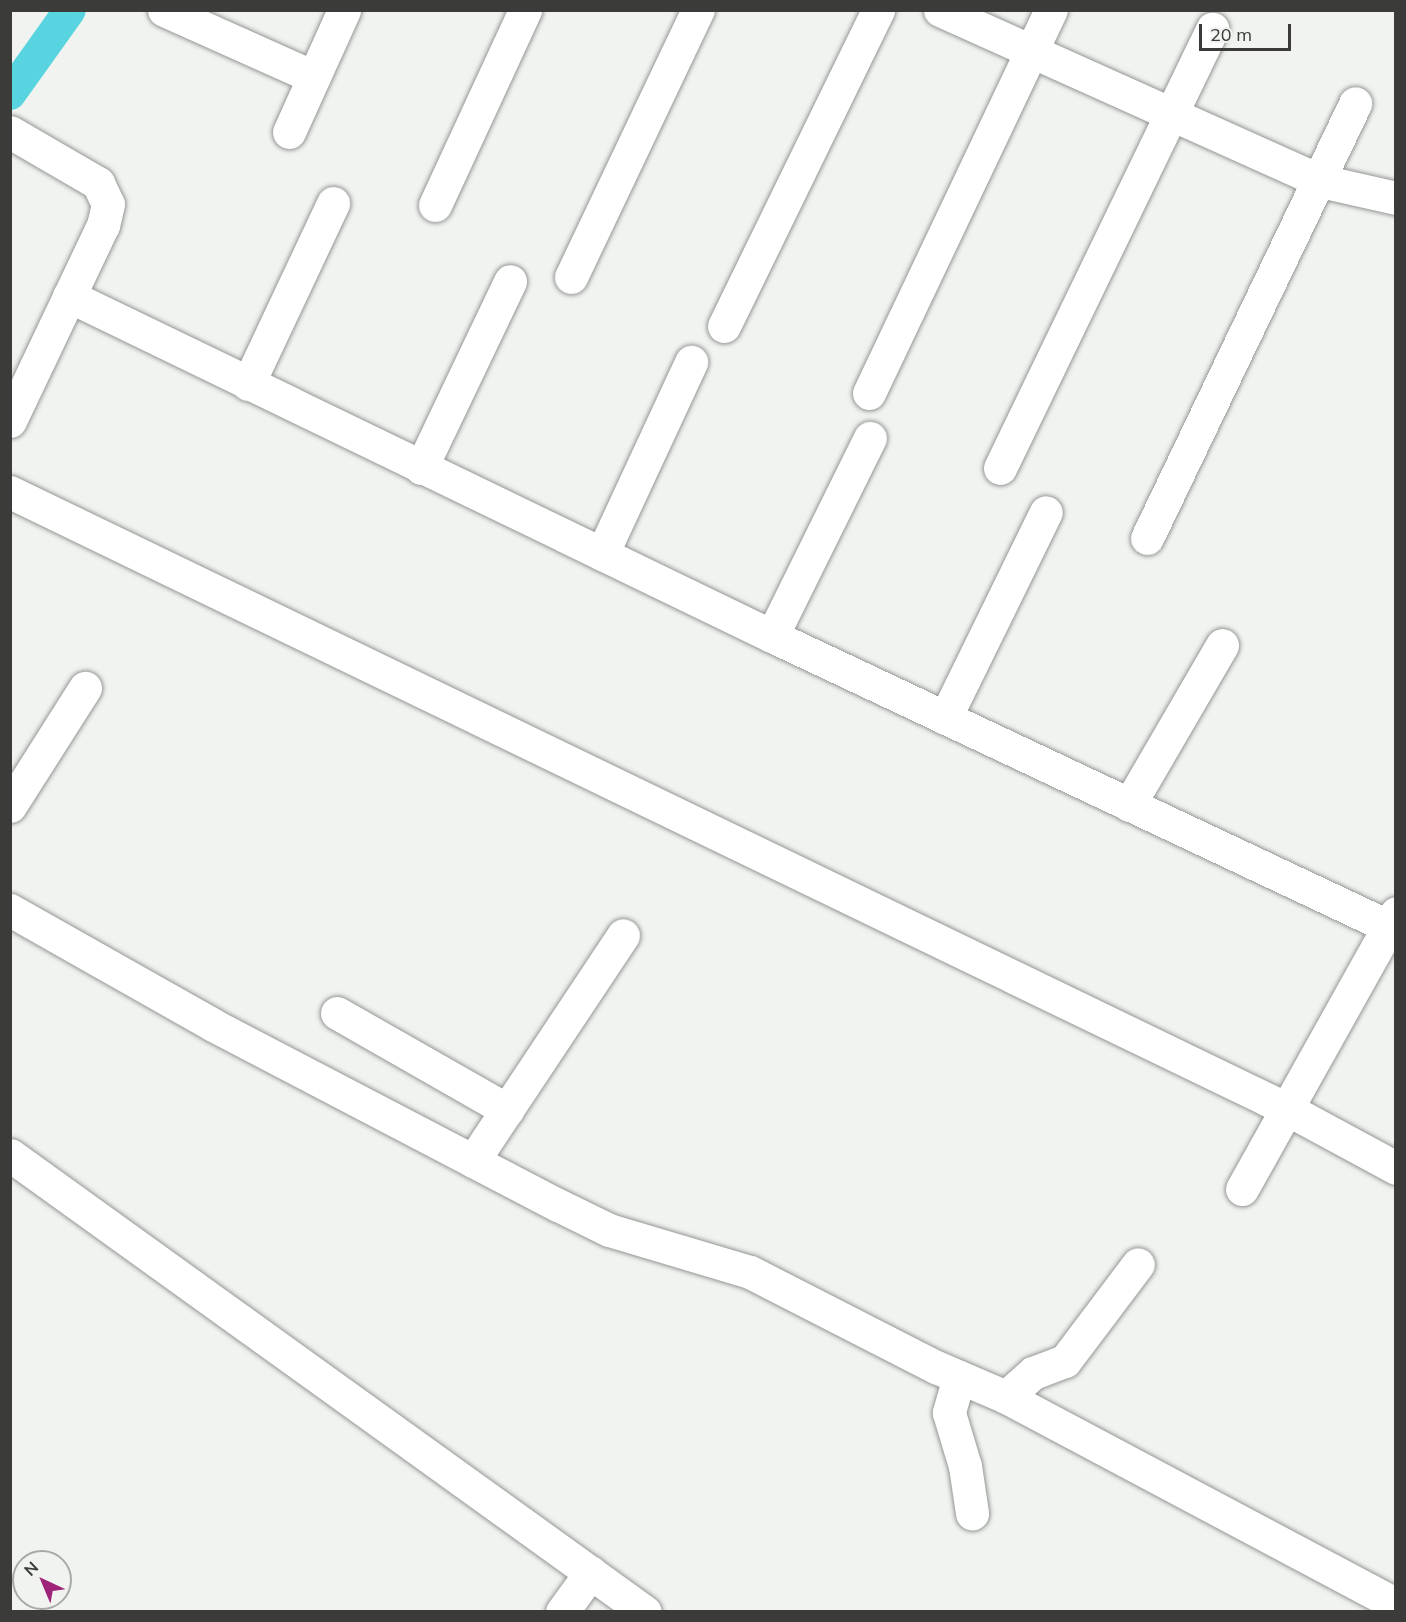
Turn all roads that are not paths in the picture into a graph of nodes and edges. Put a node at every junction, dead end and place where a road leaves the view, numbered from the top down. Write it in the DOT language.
graph roads {
  1 [pos="164,10"];
  2 [pos="344,10"];
  3 [pos="525,10"];
  4 [pos="698,10"];
  5 [pos="878,10"];
  6 [pos="940,10"];
  7 [pos="1051,10"];
  8 [pos="1212,29"];
  9 [pos="1033,51"];
  10 [pos="314,76"];
  11 [pos="1355,103"];
  12 [pos="1172,118"];
  13 [pos="289,132"];
  14 [pos="20,138"];
  15 [pos="1321,181"];
  16 [pos="1395,198"];
  17 [pos="333,202"];
  18 [pos="435,205"];
  19 [pos="572,277"];
  20 [pos="510,281"];
  21 [pos="69,296"];
  22 [pos="724,326"];
  23 [pos="691,362"];
  24 [pos="248,384"];
  25 [pos="870,393"];
  26 [pos="10,422"];
  27 [pos="870,438"];
  28 [pos="422,468"];
  29 [pos="1000,468"];
  30 [pos="10,492"];
  31 [pos="1046,512"];
  32 [pos="1147,538"];
  33 [pos="602,554"];
  34 [pos="772,636"];
  35 [pos="1222,645"];
  36 [pos="85,688"];
  37 [pos="945,718"];
  38 [pos="1130,805"];
  39 [pos="10,806"];
  40 [pos="10,910"];
  41 [pos="1393,923"];
  42 [pos="623,935"];
  43 [pos="337,1013"];
  44 [pos="1287,1109"];
  45 [pos="507,1110"];
  46 [pos="10,1155"];
  47 [pos="473,1161"];
  48 [pos="1395,1168"];
  49 [pos="1242,1189"];
  50 [pos="1138,1264"];
  51 [pos="959,1377"];
  52 [pos="1006,1397"];
  53 [pos="972,1513"];
  54 [pos="591,1572"];
  55 [pos="1393,1596"];
  56 [pos="562,1611"];
  57 [pos="645,1611"];
  1 -- 10 [label="street"];
  2 -- 10 [label="street"];
  3 -- 18 [label="street"];
  4 -- 19 [label="street"];
  5 -- 22 [label="street"];
  6 -- 9 [label="street"];
  7 -- 9 [label="street"];
  8 -- 12 [label="street"];
  9 -- 12 [label="street"];
  9 -- 25 [label="street"];
  10 -- 13 [label="street"];
  11 -- 15 [label="street"];
  12 -- 15 [label="street"];
  12 -- 29 [label="street"];
  14 -- 21 [label="street"];
  15 -- 16 [label="street"];
  15 -- 32 [label="street"];
  17 -- 24 [label="street"];
  20 -- 28 [label="street"];
  21 -- 24 [label="street"];
  21 -- 26 [label="street"];
  23 -- 33 [label="street"];
  24 -- 28 [label="street"];
  27 -- 34 [label="street"];
  28 -- 33 [label="street"];
  30 -- 44 [label="street"];
  31 -- 37 [label="street"];
  33 -- 34 [label="street"];
  34 -- 37 [label="street"];
  35 -- 38 [label="street"];
  36 -- 39 [label="street"];
  37 -- 38 [label="street"];
  38 -- 41 [label="street"];
  40 -- 47 [label="street"];
  41 -- 44 [label="street"];
  42 -- 45 [label="street"];
  43 -- 45 [label="street"];
  44 -- 48 [label="street"];
  44 -- 49 [label="street"];
  45 -- 47 [label="street"];
  46 -- 54 [label="street"];
  47 -- 51 [label="street"];
  50 -- 52 [label="street"];
  51 -- 52 [label="street"];
  51 -- 53 [label="street"];
  52 -- 55 [label="street"];
  54 -- 56 [label="street"];
  54 -- 57 [label="street"];
}
